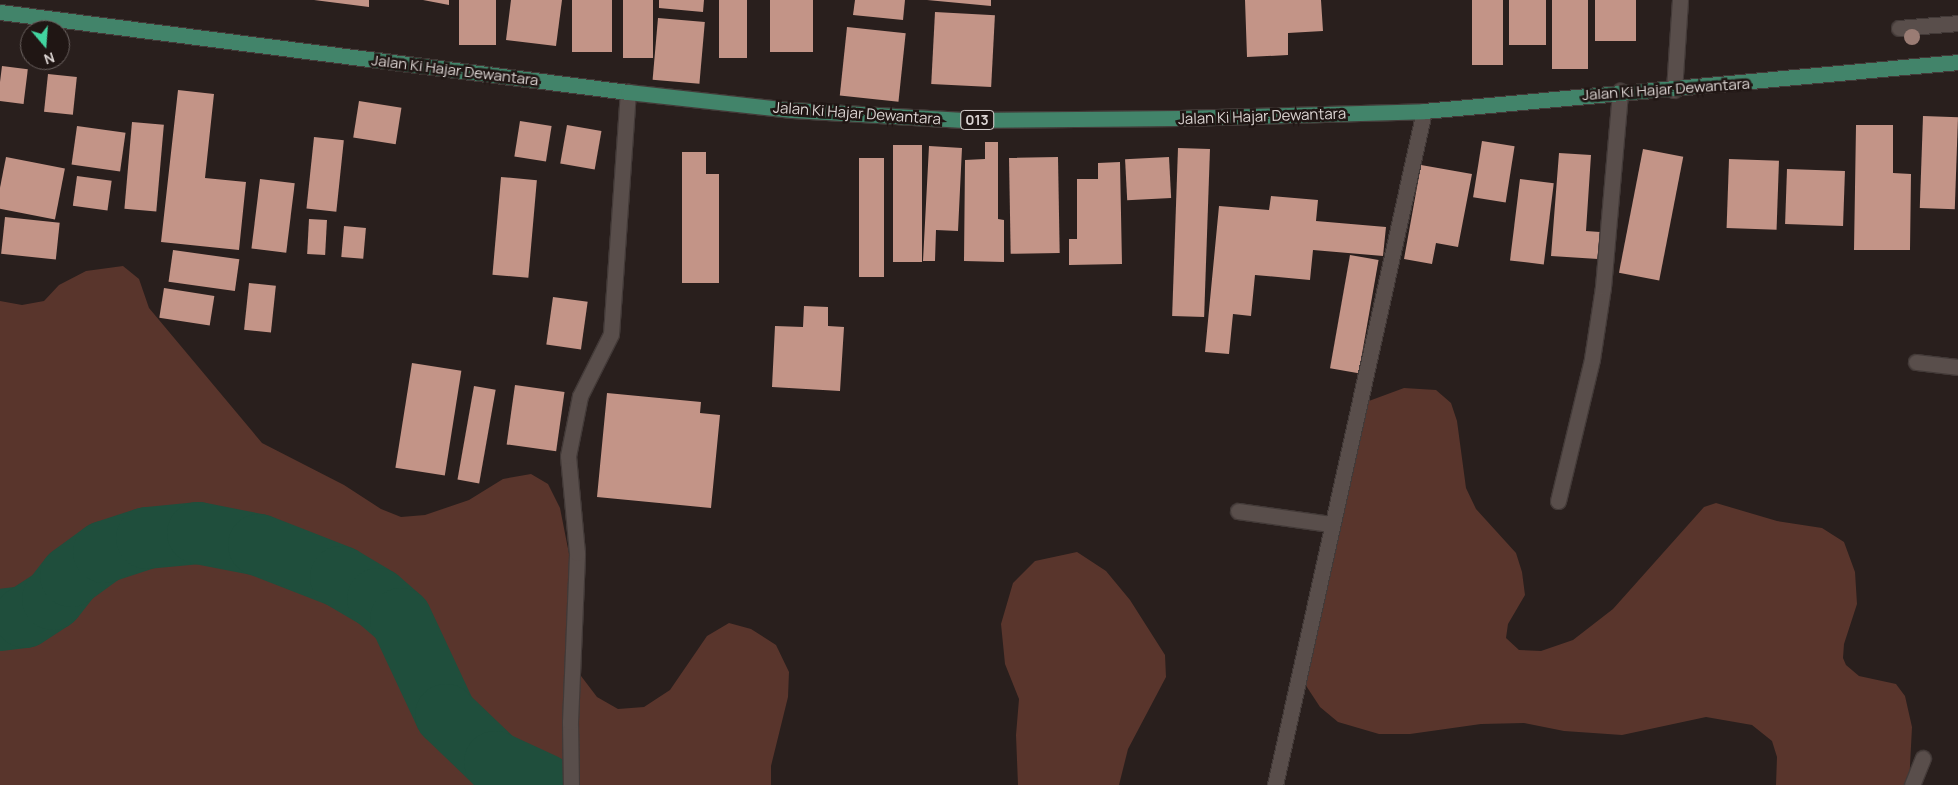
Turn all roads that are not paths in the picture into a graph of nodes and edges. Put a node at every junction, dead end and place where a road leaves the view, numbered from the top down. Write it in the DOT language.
graph roads {
  1 [pos="1680,0"];
  2 [pos="0,12"];
  3 [pos="1958,23"];
  4 [pos="1899,28"];
  5 [pos="1958,62"];
  6 [pos="1674,90"];
  7 [pos="1620,91"];
  8 [pos="628,92"];
  9 [pos="1424,111"];
  10 [pos="1916,362"];
  11 [pos="1958,367"];
  12 [pos="1558,501"];
  13 [pos="1238,511"];
  14 [pos="1330,524"];
  15 [pos="1923,758"];
  16 [pos="571,782"];
  17 [pos="1275,785"];
  18 [pos="1912,785"];
  1 -- 6 [label="street"];
  2 -- 8 [label="main road, Jalan Ki Hajar Dewantara / 013"];
  3 -- 4 [label="street"];
  5 -- 6 [label="main road, Jalan Ki Hajar Dewantara / 013"];
  6 -- 7 [label="main road, Jalan Ki Hajar Dewantara / 013"];
  7 -- 9 [label="main road, Jalan Ki Hajar Dewantara / 013"];
  7 -- 12 [label="street"];
  8 -- 9 [label="main road, Jalan Ki Hajar Dewantara / 013"];
  8 -- 16 [label="street"];
  9 -- 14 [label="street"];
  10 -- 11 [label="street"];
  13 -- 14 [label="street"];
  14 -- 17 [label="street"];
  15 -- 18 [label="street"];
}
